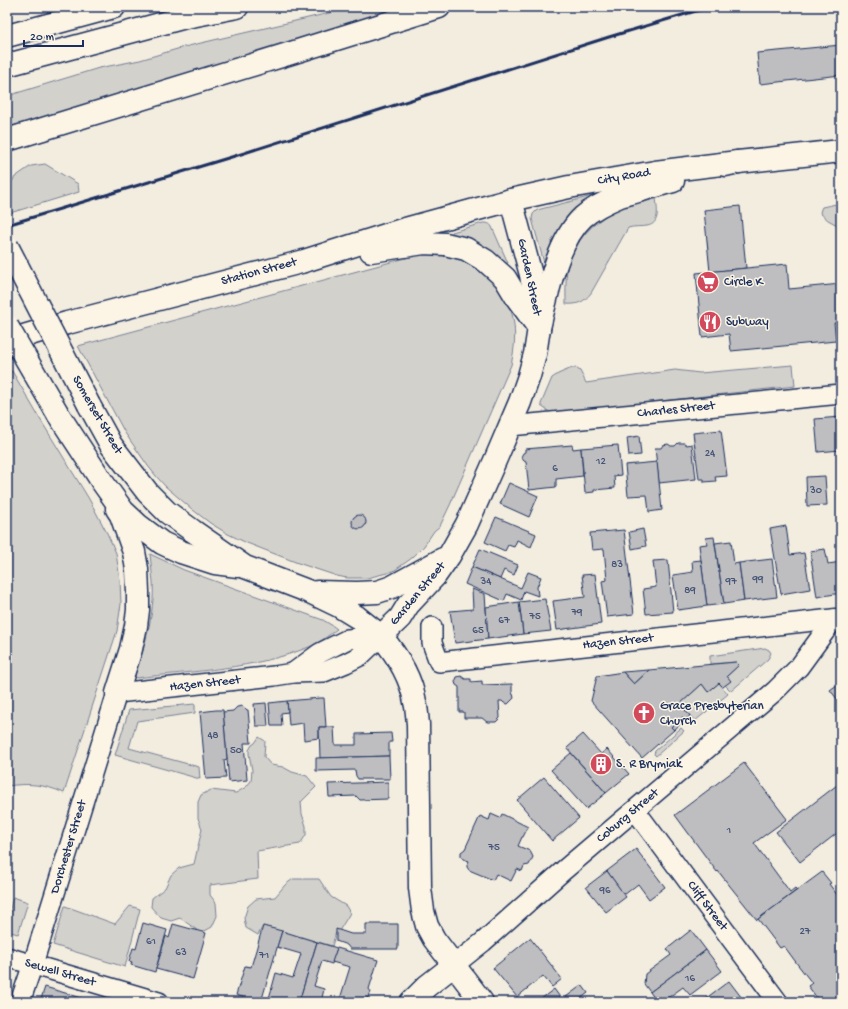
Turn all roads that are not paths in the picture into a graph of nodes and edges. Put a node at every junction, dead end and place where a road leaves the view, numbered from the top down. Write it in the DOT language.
graph roads {
  1 [pos="68,7"];
  2 [pos="114,7"];
  3 [pos="237,7"];
  4 [pos="439,7"];
  5 [pos="7,36"];
  6 [pos="7,65"];
  7 [pos="7,140"];
  8 [pos="841,151"];
  9 [pos="738,162"];
  10 [pos="511,200"];
  11 [pos="7,246"];
  12 [pos="301,262"];
  13 [pos="7,326"];
  14 [pos="539,328"];
  15 [pos="7,341"];
  16 [pos="841,394"];
  17 [pos="510,426"];
  18 [pos="103,484"];
  19 [pos="449,556"];
  20 [pos="245,567"];
  21 [pos="310,592"];
  22 [pos="837,618"];
  23 [pos="432,627"];
  24 [pos="381,636"];
  25 [pos="117,693"];
  26 [pos="635,810"];
  27 [pos="7,957"];
  28 [pos="33,964"];
  29 [pos="454,965"];
  30 [pos="20,1002"];
  31 [pos="160,1002"];
  32 [pos="410,1002"];
  33 [pos="482,1002"];
  34 [pos="778,1002"];
  1 -- 5 [label="main road"];
  2 -- 5 [label="main road"];
  3 -- 6 [label="main road"];
  4 -- 7 [label="main road"];
  8 -- 9 [label="main road"];
  9 -- 10 [label="main road, City Road"];
  9 -- 14 [label="main road"];
  10 -- 12 [label="main road, Station Street"];
  10 -- 14 [label="main road, Garden Street"];
  11 -- 20 [label="main road, Somerset Street, bridge"];
  12 -- 14 [label="main road"];
  12 -- 15 [label="main road, Station Street"];
  13 -- 18 [label="main road, Somerset Street, bridge"];
  14 -- 17 [label="main road, Garden Street"];
  16 -- 17 [label="street, Charles Street"];
  17 -- 19 [label="main road, Garden Street"];
  18 -- 20 [label="main road, Somerset Street"];
  18 -- 25 [label="main road"];
  19 -- 21 [label="main road"];
  19 -- 24 [label="main road, Garden Street"];
  20 -- 21 [label="main road, Somerset Street"];
  21 -- 24 [label="main road, Somerset Street"];
  22 -- 23 [label="street, Hazen Street"];
  22 -- 26 [label="street, Coburg Street"];
  24 -- 25 [label="street, Hazen Street"];
  24 -- 29 [label="main road, Garden Street"];
  25 -- 28 [label="street, Dorchester Street"];
  26 -- 29 [label="street, Coburg Street"];
  26 -- 34 [label="street, Cliff Street"];
  27 -- 28 [label="street, Sewell Street"];
  28 -- 30 [label="street, Dorchester Street"];
  28 -- 31 [label="street, Sewell Street"];
  29 -- 32 [label="main road, Coburg Street"];
  29 -- 33 [label="main road, Garden Street"];
}
